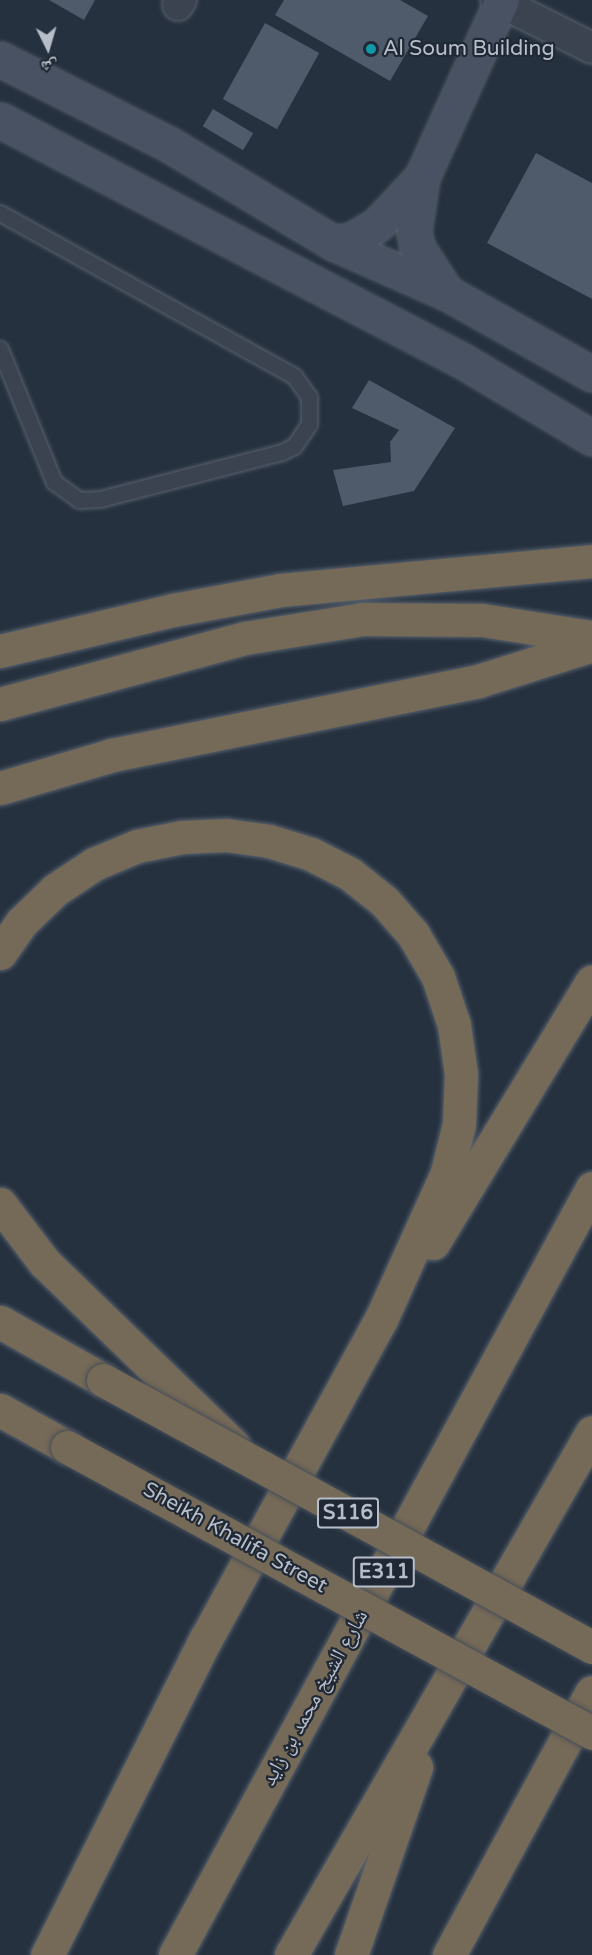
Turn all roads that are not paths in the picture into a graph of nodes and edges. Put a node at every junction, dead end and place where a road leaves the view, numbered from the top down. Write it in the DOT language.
graph roads {
  1 [pos="499,1"];
  2 [pos="592,48"];
  3 [pos="0,59"];
  4 [pos="0,120"];
  5 [pos="422,177"];
  6 [pos="0,213"];
  7 [pos="334,243"];
  8 [pos="447,293"];
  9 [pos="0,349"];
  10 [pos="592,374"];
  11 [pos="592,438"];
  12 [pos="592,561"];
  13 [pos="592,637"];
  14 [pos="592,645"];
  15 [pos="0,651"];
  16 [pos="0,704"];
  17 [pos="0,788"];
  18 [pos="0,953"];
  19 [pos="592,981"];
  20 [pos="592,1188"];
  21 [pos="0,1204"];
  22 [pos="381,1319"];
  23 [pos="0,1322"];
  24 [pos="0,1410"];
  25 [pos="592,1432"];
  26 [pos="246,1458"];
  27 [pos="592,1647"];
  28 [pos="592,1692"];
  29 [pos="437,1704"];
  30 [pos="592,1732"];
  31 [pos="509,1844"];
  32 [pos="47,1955"];
  33 [pos="175,1955"];
  34 [pos="291,1955"];
  35 [pos="351,1955"];
  36 [pos="438,1955"];
  37 [pos="449,1955"];
  1 -- 2 [label="street"];
  1 -- 5 [label="street"];
  3 -- 7 [label="street"];
  4 -- 11 [label="street"];
  5 -- 7 [label="street"];
  5 -- 8 [label="street"];
  6 -- 9 [label="lane"];
  7 -- 8 [label="street"];
  8 -- 10 [label="street"];
  12 -- 15 [label="highway"];
  13 -- 16 [label="highway"];
  14 -- 17 [label="highway"];
  18 -- 22 [label="highway"];
  19 -- 22 [label="highway"];
  20 -- 33 [label="highway, شارع الشيخ محمد بن زايد / E311"];
  21 -- 26 [label="highway, bridge"];
  22 -- 32 [label="highway"];
  23 -- 26 [label="highway, S116, bridge"];
  24 -- 30 [label="highway, Sheikh Khalifa Street, bridge"];
  25 -- 29 [label="highway"];
  26 -- 27 [label="highway, S116, bridge"];
  28 -- 31 [label="highway"];
  29 -- 34 [label="highway"];
  29 -- 35 [label="highway"];
  31 -- 36 [label="highway"];
  31 -- 37 [label="highway"];
}
